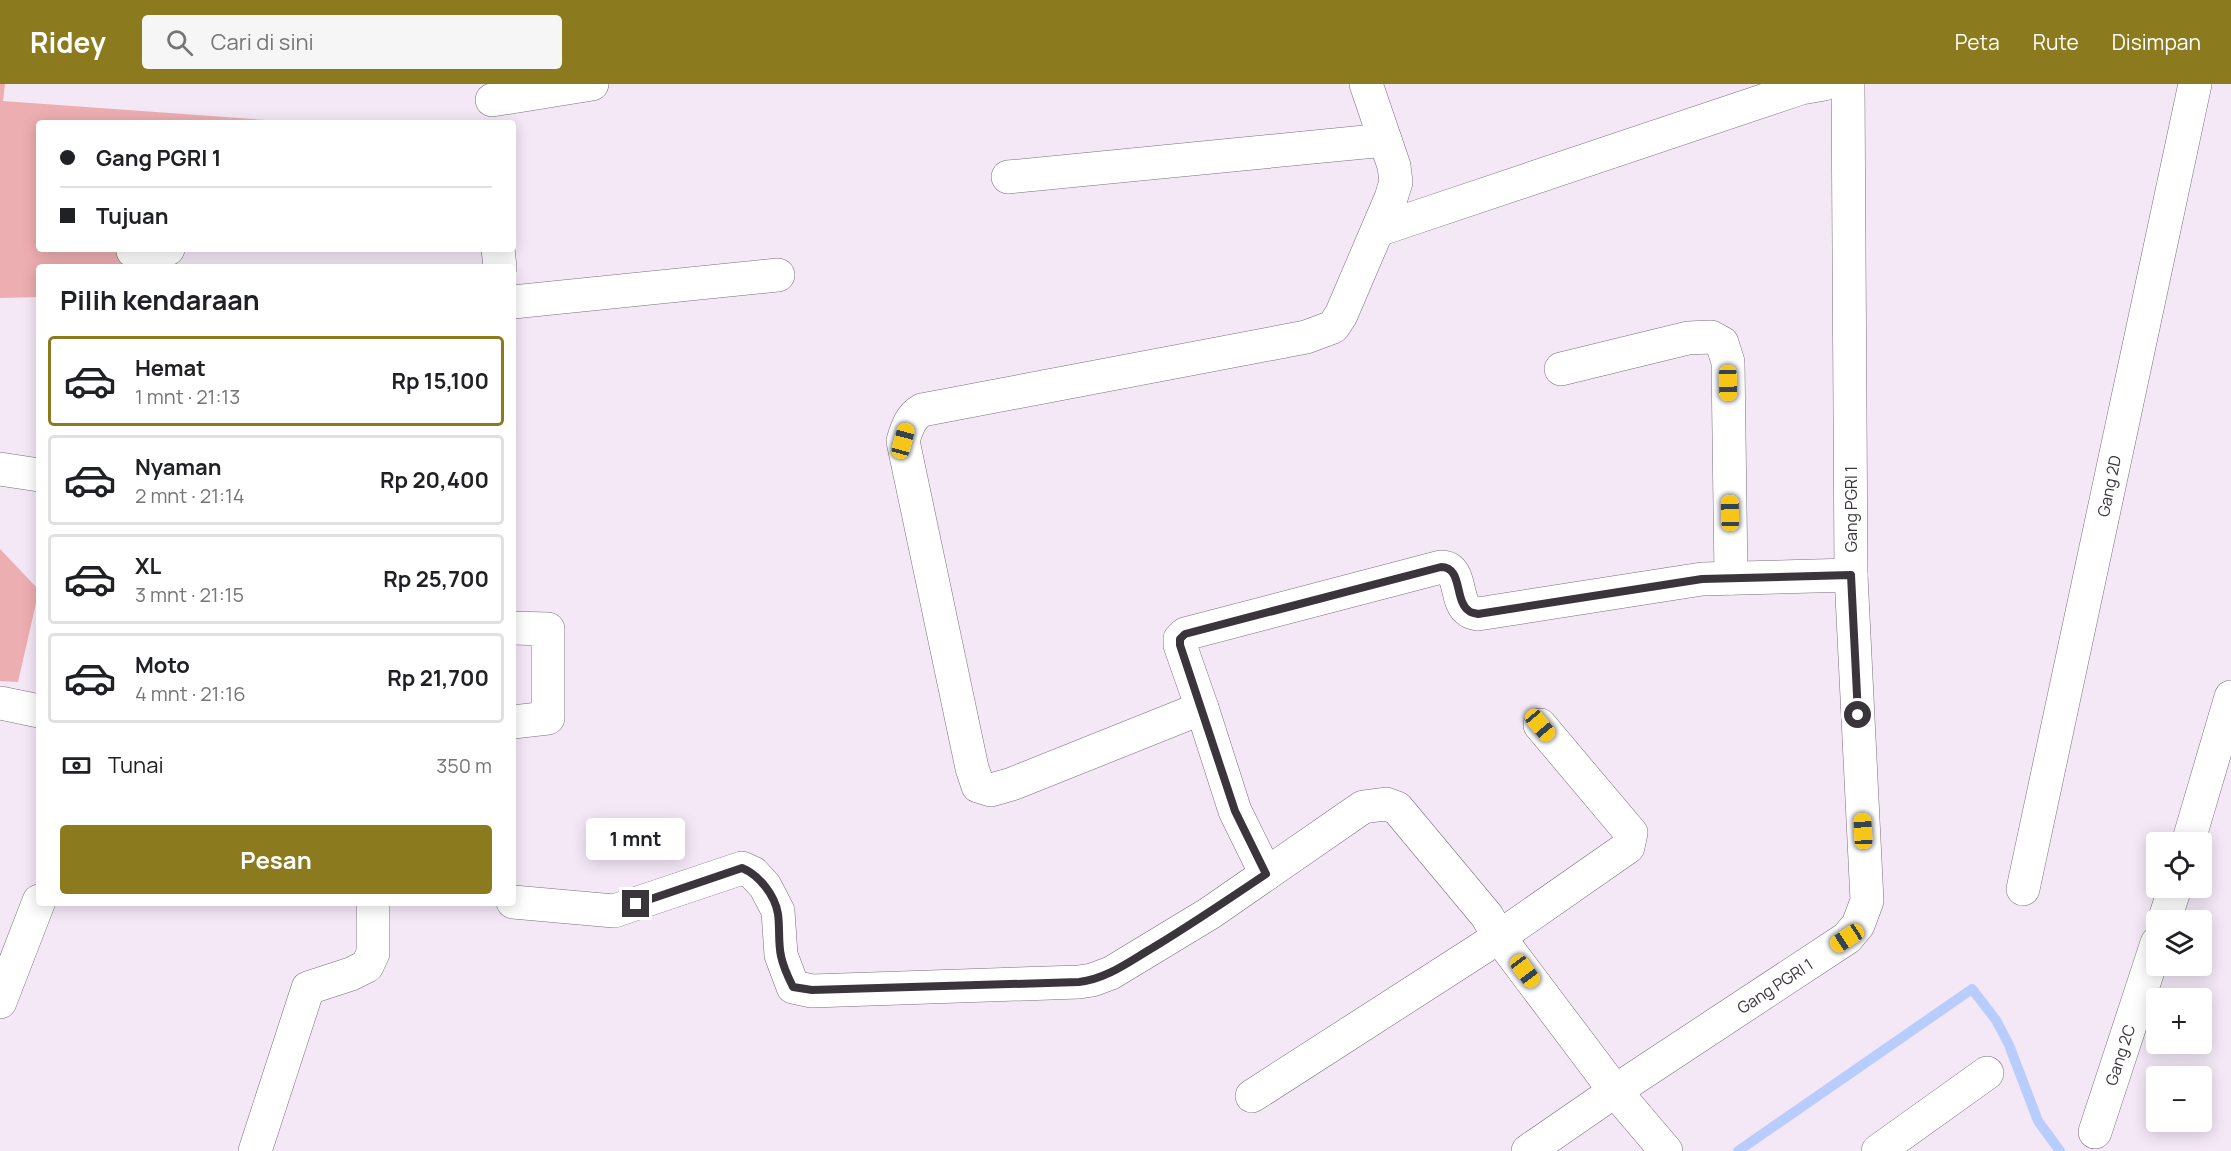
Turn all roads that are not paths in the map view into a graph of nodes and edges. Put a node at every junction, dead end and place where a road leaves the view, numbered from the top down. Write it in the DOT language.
graph roads {
  1 [pos="592,84"];
  2 [pos="1366,84"];
  3 [pos="1824,84"];
  4 [pos="1848,84"];
  5 [pos="2195,84"];
  6 [pos="492,102"];
  7 [pos="1385,140"];
  8 [pos="1008,177"];
  9 [pos="1378,230"];
  10 [pos="778,275"];
  11 [pos="516,302"];
  12 [pos="1561,369"];
  13 [pos="0,469"];
  14 [pos="36,474"];
  15 [pos="1851,575"];
  16 [pos="1731,578"];
  17 [pos="516,628"];
  18 [pos="2231,697"];
  19 [pos="0,704"];
  20 [pos="1202,708"];
  21 [pos="36,710"];
  22 [pos="516,722"];
  23 [pos="1540,725"];
  24 [pos="2191,832"];
  25 [pos="1266,874"];
  26 [pos="2023,889"];
  27 [pos="516,902"];
  28 [pos="37,906"];
  29 [pos="373,906"];
  30 [pos="1499,937"];
  31 [pos="2146,976"];
  32 [pos="0,1002"];
  33 [pos="1987,1072"];
  34 [pos="1615,1091"];
  35 [pos="1252,1096"];
  36 [pos="2095,1132"];
  37 [pos="255,1151"];
  38 [pos="1528,1151"];
  39 [pos="1666,1151"];
  40 [pos="1878,1151"];
  1 -- 6 [label="street"];
  2 -- 7 [label="street"];
  3 -- 9 [label="street"];
  4 -- 15 [label="street, Gang PGRI 1"];
  5 -- 26 [label="street, Gang 2D"];
  7 -- 8 [label="street"];
  7 -- 9 [label="street"];
  9 -- 20 [label="street"];
  10 -- 11 [label="street"];
  12 -- 16 [label="street"];
  13 -- 14 [label="street"];
  15 -- 16 [label="street"];
  15 -- 34 [label="street, Gang PGRI 1"];
  16 -- 20 [label="street"];
  17 -- 22 [label="street"];
  18 -- 24 [label="street"];
  19 -- 21 [label="street"];
  20 -- 25 [label="street"];
  23 -- 30 [label="street"];
  25 -- 27 [label="street"];
  25 -- 30 [label="street"];
  28 -- 32 [label="street"];
  29 -- 37 [label="street"];
  30 -- 34 [label="street"];
  30 -- 35 [label="street"];
  31 -- 36 [label="street, Gang 2C"];
  33 -- 40 [label="street"];
  34 -- 38 [label="street, Gang PGRI 1"];
  34 -- 39 [label="street"];
}
